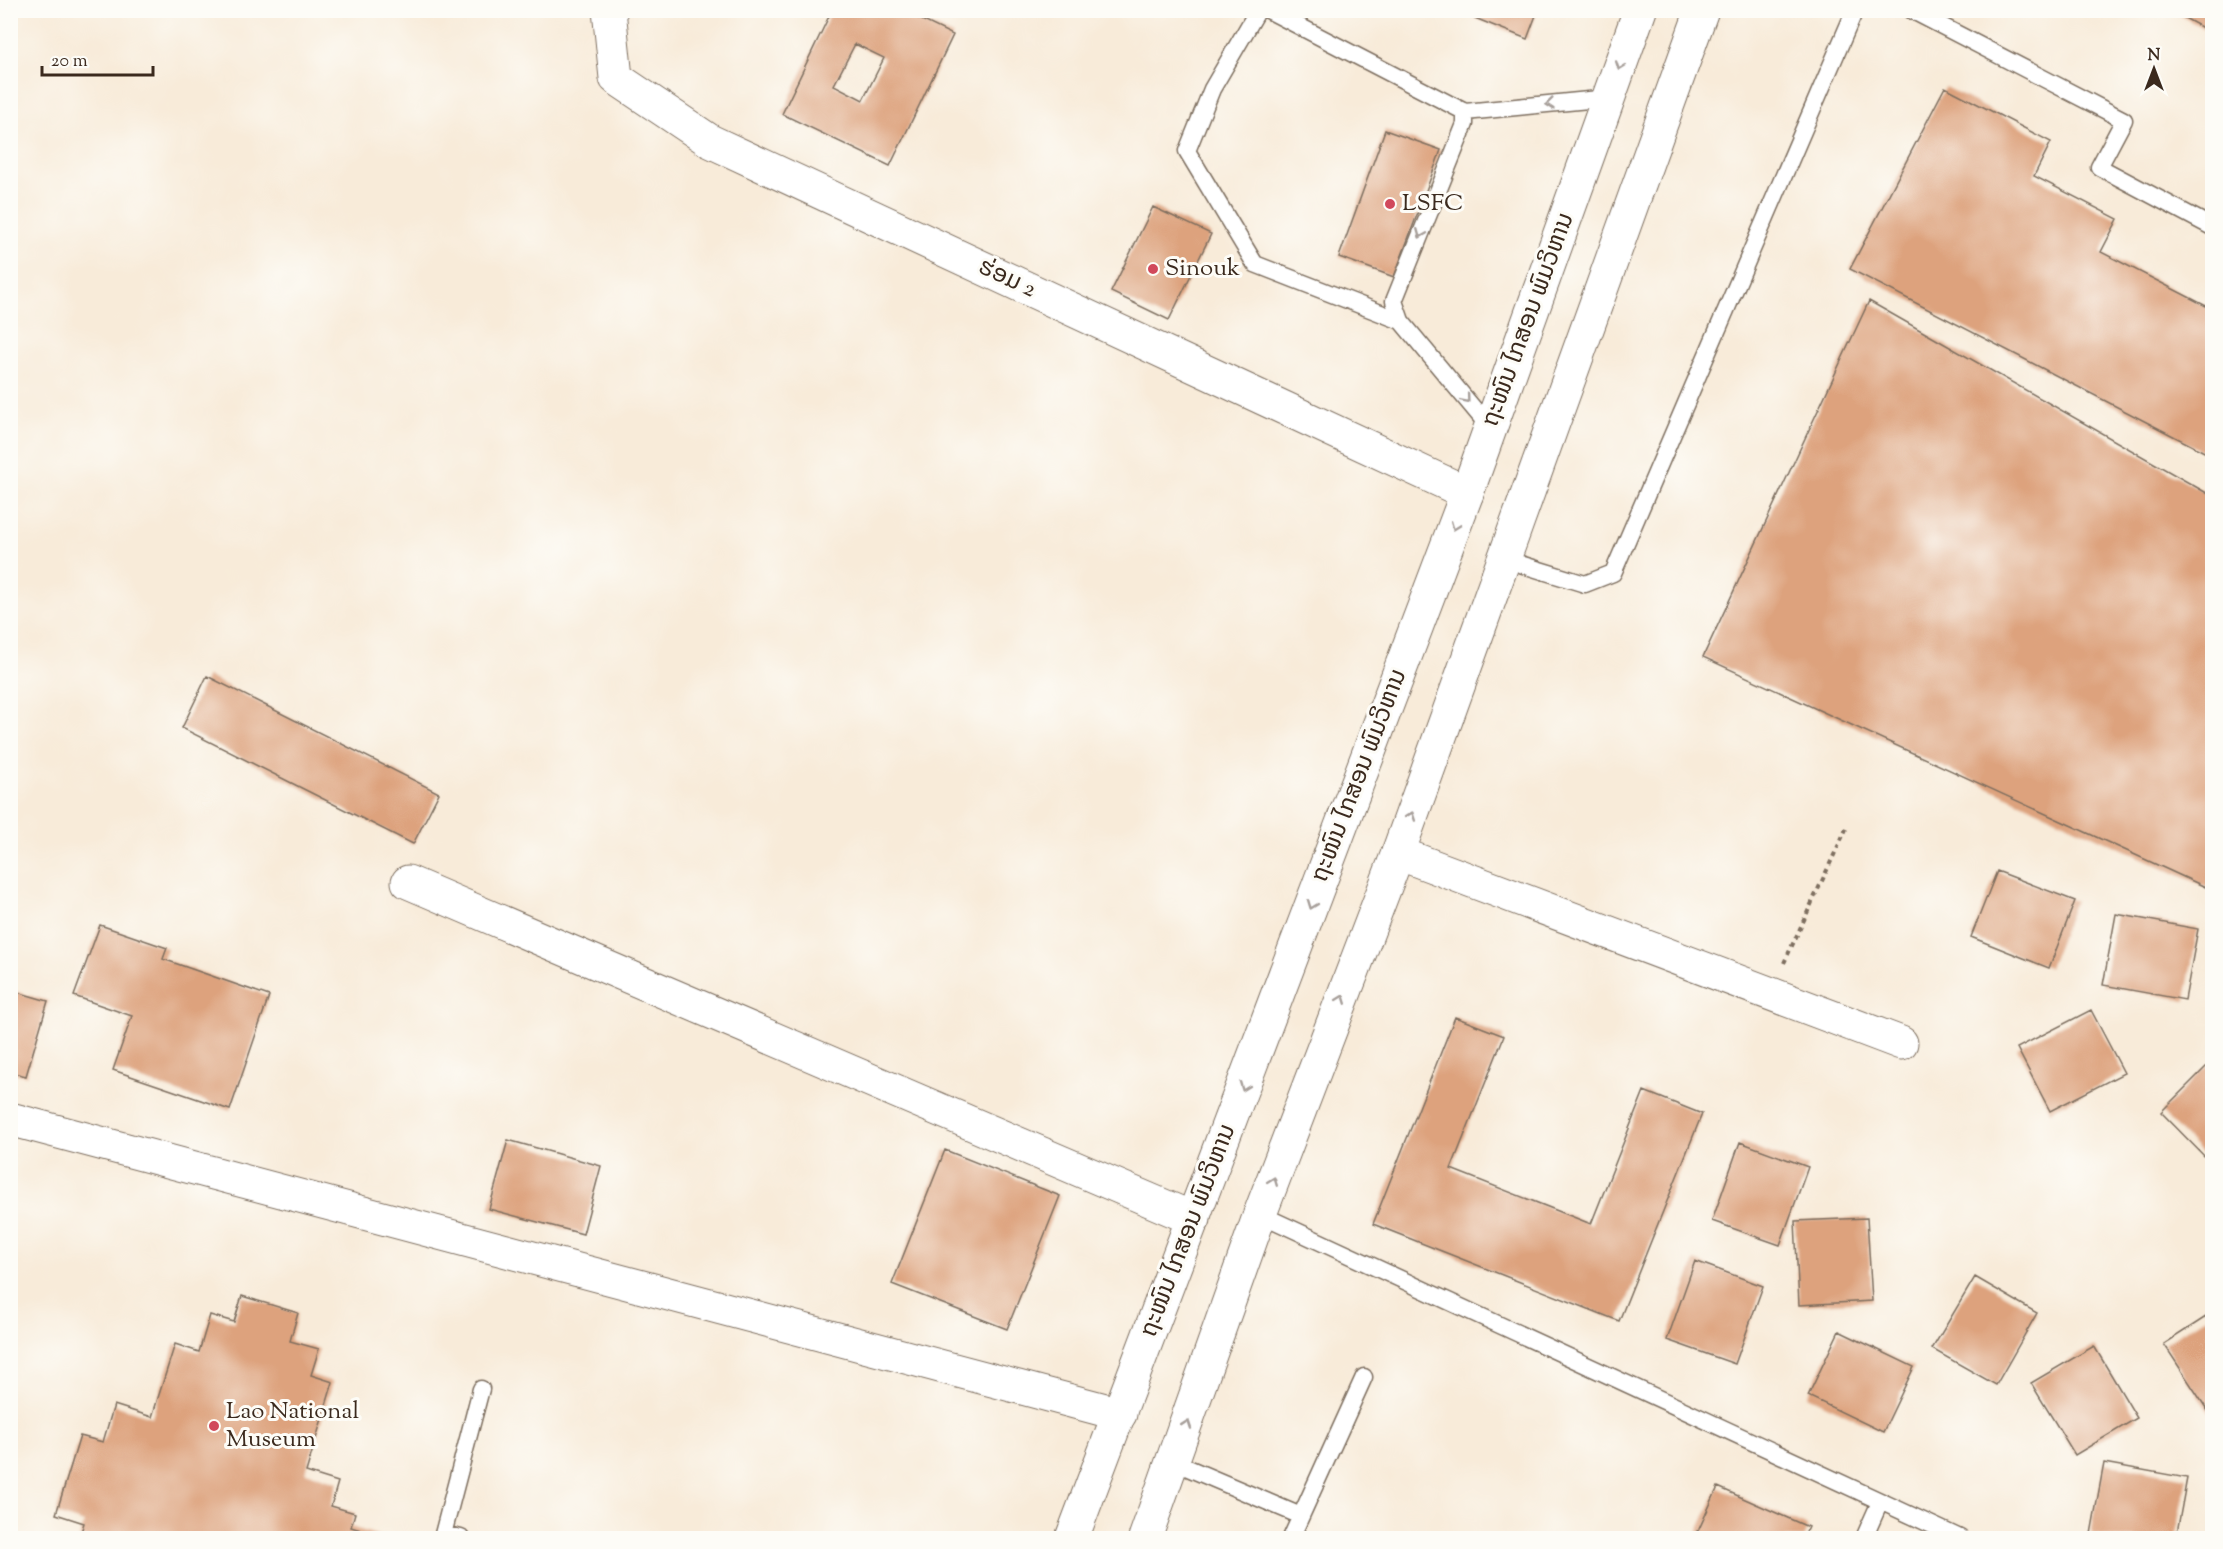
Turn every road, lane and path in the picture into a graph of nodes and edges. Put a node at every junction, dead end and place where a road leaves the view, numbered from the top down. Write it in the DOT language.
graph roads {
  1 [pos="609,10"];
  2 [pos="1258,10"];
  3 [pos="1268,10"];
  4 [pos="1640,10"];
  5 [pos="1702,10"];
  6 [pos="1855,10"];
  7 [pos="1911,10"];
  8 [pos="1609,98"];
  9 [pos="1465,112"];
  10 [pos="2212,226"];
  11 [pos="1401,321"];
  12 [pos="1490,428"];
  13 [pos="1467,493"];
  14 [pos="1504,559"];
  15 [pos="1846,829"];
  16 [pos="1398,853"];
  17 [pos="408,882"];
  18 [pos="1770,993"];
  19 [pos="1901,1043"];
  20 [pos="10,1119"];
  21 [pos="1260,1214"];
  22 [pos="1194,1219"];
  23 [pos="1364,1377"];
  24 [pos="481,1389"];
  25 [pos="1120,1414"];
  26 [pos="1174,1462"];
  27 [pos="1880,1502"];
  28 [pos="1300,1516"];
  29 [pos="443,1536"];
  30 [pos="461,1539"];
  31 [pos="1072,1539"];
  32 [pos="1145,1539"];
  33 [pos="1291,1539"];
  34 [pos="1864,1539"];
  35 [pos="1959,1539"];
  1 -- 13 [label="main road, ຮ່ອມ 2"];
  2 -- 11 [label="lane"];
  3 -- 9 [label="lane"];
  4 -- 8 [label="main road, ຖະໜົນ ໄກສອນ ພົມວິຫານ, one-way"];
  5 -- 14 [label="main road"];
  6 -- 14 [label="lane"];
  7 -- 10 [label="lane"];
  8 -- 9 [label="lane, one-way"];
  8 -- 12 [label="main road, ຖະໜົນ ໄກສອນ ພົມວິຫານ"];
  9 -- 11 [label="lane, one-way"];
  11 -- 12 [label="lane, one-way"];
  12 -- 13 [label="main road, ຖະໜົນ ໄກສອນ ພົມວິຫານ"];
  13 -- 22 [label="main road, ຖະໜົນ ໄກສອນ ພົມວິຫານ, one-way"];
  16 -- 14 [label="main road, one-way"];
  15 -- 18 [label="path"];
  16 -- 18 [label="main road"];
  21 -- 16 [label="main road, one-way"];
  17 -- 22 [label="main road"];
  18 -- 19 [label="main road"];
  20 -- 25 [label="main road"];
  26 -- 21 [label="main road, one-way"];
  21 -- 27 [label="lane"];
  22 -- 25 [label="main road, ຖະໜົນ ໄກສອນ ພົມວິຫານ"];
  23 -- 28 [label="lane"];
  24 -- 29 [label="lane"];
  25 -- 31 [label="main road, ຖະໜົນ ໄກສອນ ພົມວິຫານ"];
  26 -- 28 [label="lane"];
  26 -- 32 [label="main road"];
  27 -- 34 [label="lane"];
  27 -- 35 [label="lane"];
  28 -- 33 [label="lane"];
  29 -- 30 [label="lane"];
}
